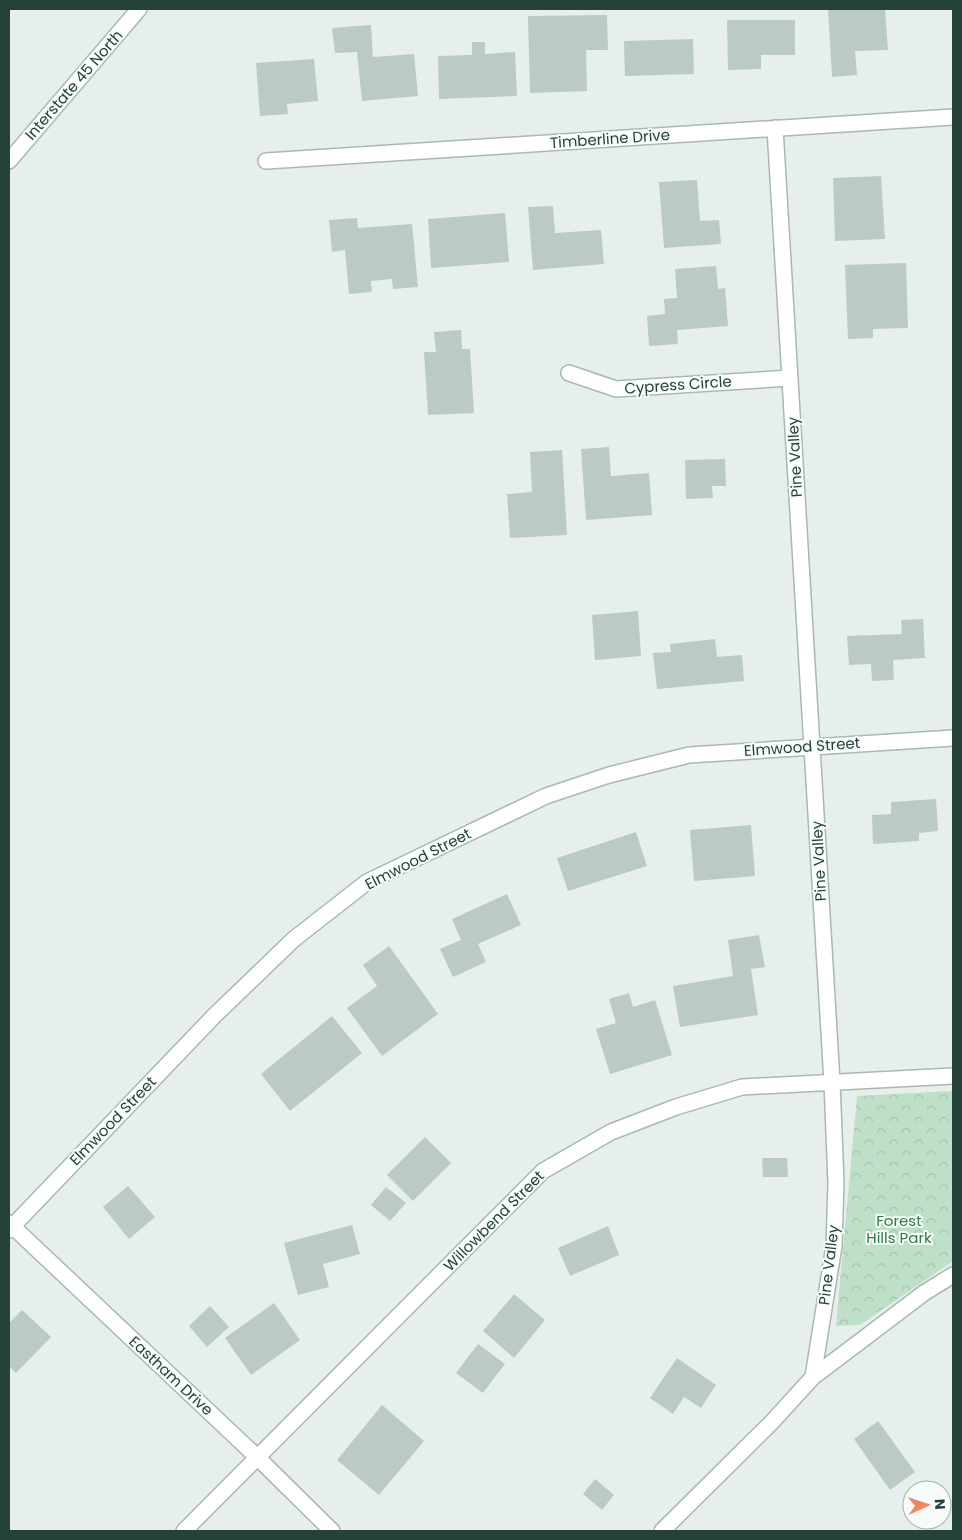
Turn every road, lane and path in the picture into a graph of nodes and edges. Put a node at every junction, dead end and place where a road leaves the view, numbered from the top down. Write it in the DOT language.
graph roads {
  1 [pos="139,9"];
  2 [pos="953,117"];
  3 [pos="775,128"];
  4 [pos="9,161"];
  5 [pos="266,161"];
  6 [pos="569,373"];
  7 [pos="790,378"];
  8 [pos="953,738"];
  9 [pos="812,746"];
  10 [pos="953,1076"];
  11 [pos="832,1082"];
  12 [pos="10,1227"];
  13 [pos="953,1275"];
  14 [pos="813,1377"];
  15 [pos="257,1457"];
  16 [pos="184,1531"];
  17 [pos="332,1531"];
  18 [pos="662,1531"];
  1 -- 4 [label="street, Interstate 45 North"];
  2 -- 3 [label="street, Timberline Drive"];
  3 -- 5 [label="street, Timberline Drive"];
  3 -- 7 [label="street, Pine Valley"];
  6 -- 7 [label="street, Cypress Circle"];
  7 -- 9 [label="street, Pine Valley"];
  8 -- 9 [label="street, Elmwood Street"];
  9 -- 11 [label="street, Pine Valley"];
  9 -- 12 [label="street, Elmwood Street"];
  10 -- 11 [label="street, Willowbend Street"];
  11 -- 14 [label="street, Pine Valley"];
  11 -- 15 [label="street, Willowbend Street"];
  12 -- 15 [label="street, Eastham Drive"];
  13 -- 14 [label="street"];
  14 -- 18 [label="street"];
  15 -- 16 [label="street, Willowbend Street"];
  15 -- 17 [label="street, Eastham Drive"];
}
